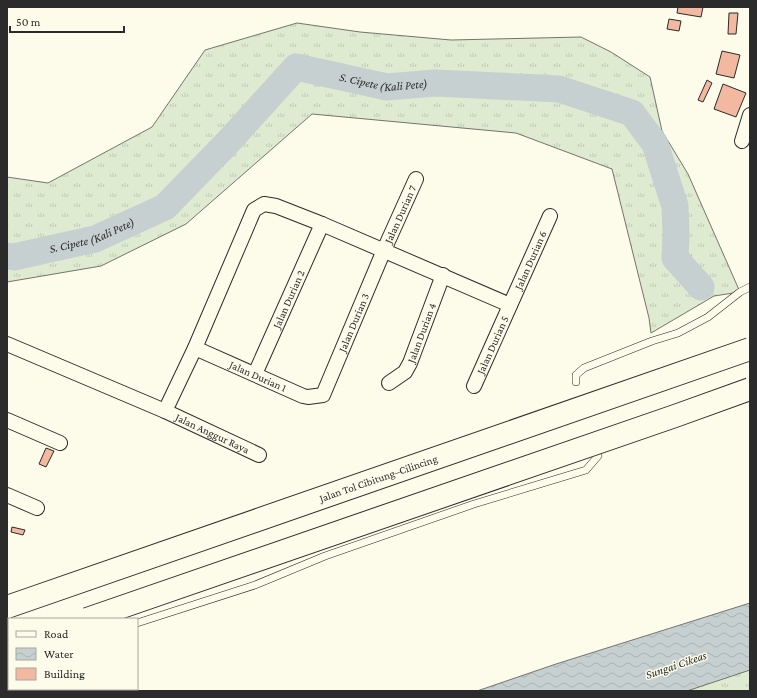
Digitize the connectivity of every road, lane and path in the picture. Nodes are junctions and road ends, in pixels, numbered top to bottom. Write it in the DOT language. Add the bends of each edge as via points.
graph roads {
  1 [pos="750,115"];
  2 [pos="742,141"];
  3 [pos="416,179"];
  4 [pos="550,216"];
  5 [pos="322,224"];
  6 [pos="384,250"];
  7 [pos="443,275"];
  8 [pos="750,287"];
  9 [pos="510,304"];
  10 [pos="7,344"];
  11 [pos="195,348"];
  12 [pos="750,349"];
  13 [pos="255,374"];
  14 [pos="576,382"];
  15 [pos="389,383"];
  16 [pos="474,386"];
  17 [pos="750,389"];
  18 [pos="323,395"];
  19 [pos="166,411"];
  20 [pos="7,420"];
  21 [pos="60,443"];
  22 [pos="259,455"];
  23 [pos="598,456"];
  24 [pos="7,495"];
  25 [pos="37,508"];
  26 [pos="7,607"];
  27 [pos="90,618"];
  28 [pos="138,623"];
  1 -- 2 [label="street"];
  3 -- 6 [label="street, Jalan Durian 7"];
  4 -- 9 [label="street, Jalan Durian 6"];
  5 -- 6 [label="street"];
  5 -- 11 [label="street" via="269,204 254,210"];
  5 -- 13 [label="street, Jalan Durian 2"];
  6 -- 7 [label="street"];
  6 -- 18 [label="street, Jalan Durian 3"];
  7 -- 9 [label="street"];
  7 -- 15 [label="street, Jalan Durian 4" via="410,363 405,372"];
  8 -- 14 [label="lane" via="708,317 678,332 584,368 576,374"];
  9 -- 16 [label="street, Jalan Durian 5"];
  10 -- 19 [label="street, Jalan Anggur Raya"];
  11 -- 13 [label="street, Jalan Durian 1"];
  11 -- 19 [label="street"];
  12 -- 26 [label="highway, Jalan Tol Cibitung–Cilincing, bridge"];
  13 -- 18 [label="street, Jalan Durian 1" via="308,397"];
  17 -- 27 [label="highway, bridge"];
  19 -- 22 [label="street, Jalan Anggur Raya"];
  20 -- 21 [label="street"];
  23 -- 28 [label="lane" via="586,470 474,504 325,556 255,585"];
  24 -- 25 [label="street"];
}
